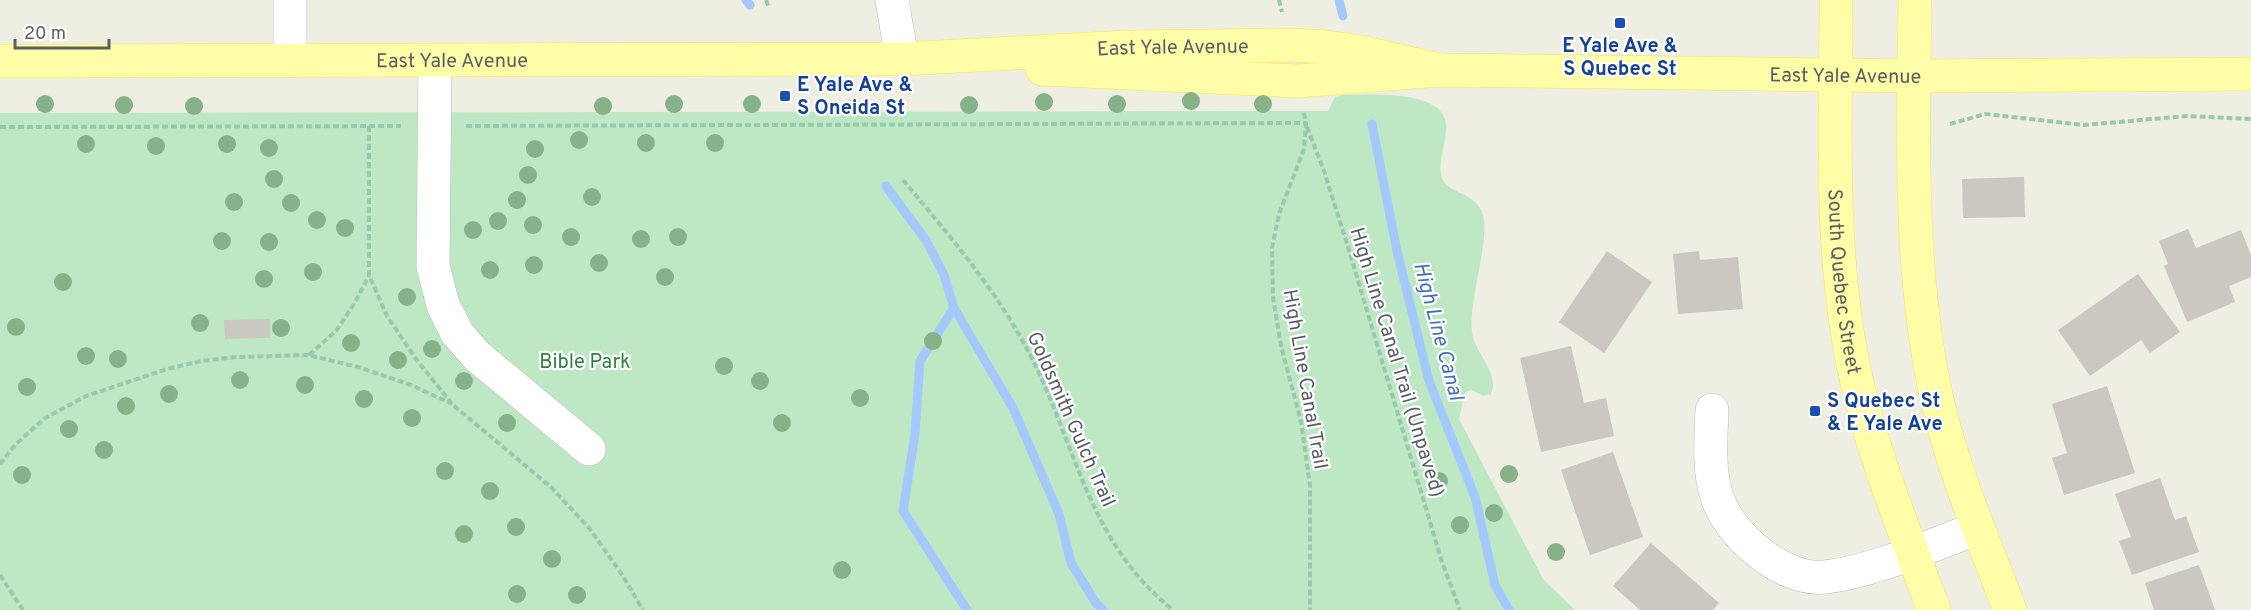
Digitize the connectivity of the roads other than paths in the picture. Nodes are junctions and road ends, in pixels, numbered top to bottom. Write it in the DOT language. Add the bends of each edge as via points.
graph roads {
  1 [pos="290,0"];
  2 [pos="892,0"];
  3 [pos="1836,0"];
  4 [pos="1915,0"];
  5 [pos="902,59"];
  6 [pos="290,60"];
  7 [pos="0,61"];
  8 [pos="435,61"];
  9 [pos="2251,74"];
  10 [pos="1836,75"];
  11 [pos="1914,76"];
  12 [pos="1712,410"];
  13 [pos="589,449"];
  14 [pos="1978,528"];
  15 [pos="1912,552"];
  16 [pos="1934,610"];
  17 [pos="2010,610"];
  1 -- 6 [label="street"];
  2 -- 5 [label="street"];
  3 -- 10 [label="main road, South Quebec Street"];
  4 -- 11 [label="main road"];
  5 -- 8 [label="main road, East Yale Avenue"];
  5 -- 10 [label="main road, East Yale Avenue" via="1127,47 1290,45 1361,52 1440,70"];
  6 -- 7 [label="main road, East Yale Avenue"];
  6 -- 8 [label="main road, East Yale Avenue"];
  8 -- 13 [label="street" via="433,266 449,319 477,356"];
  9 -- 11 [label="main road, East Yale Avenue"];
  10 -- 11 [label="main road, East Yale Avenue"];
  10 -- 15 [label="main road, South Quebec Street" via="1836,195 1844,309 1874,446"];
  11 -- 14 [label="main road" via="1917,255 1924,332 1939,408"];
  12 -- 15 [label="street" via="1717,499 1729,519 1760,553 1786,570 1823,578"];
  14 -- 15 [label="street"];
  14 -- 17 [label="main road"];
  15 -- 16 [label="main road, South Quebec Street"];
}
